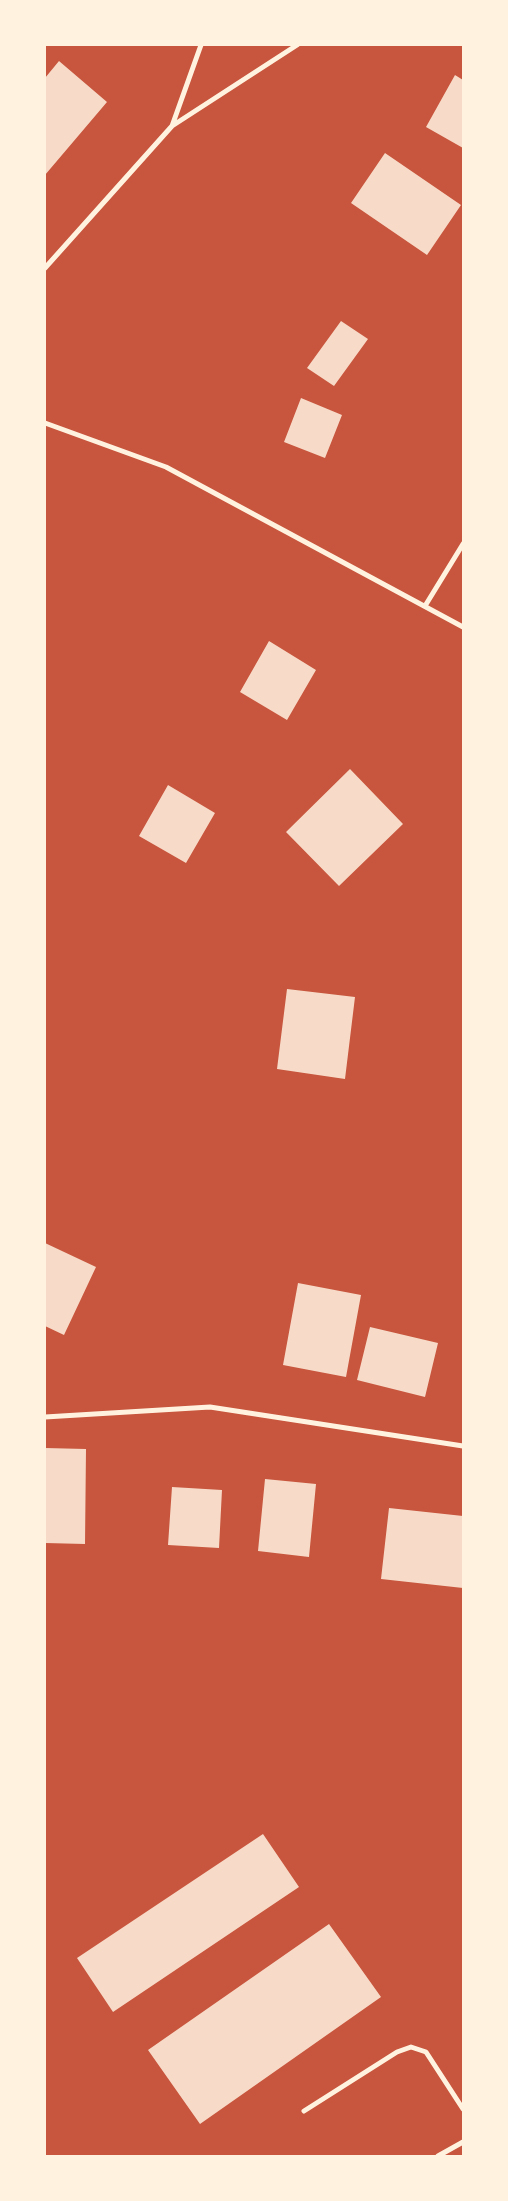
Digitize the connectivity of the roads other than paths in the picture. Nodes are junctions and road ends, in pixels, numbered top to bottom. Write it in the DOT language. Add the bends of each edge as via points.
graph roads {
  1 [pos="201,45"];
  2 [pos="297,45"];
  3 [pos="172,126"];
  4 [pos="45,268"];
  5 [pos="45,423"];
  6 [pos="463,544"];
  7 [pos="424,606"];
  8 [pos="463,628"];
  9 [pos="45,1417"];
  10 [pos="463,1446"];
  11 [pos="463,2108"];
  12 [pos="304,2112"];
  13 [pos="463,2142"];
  14 [pos="438,2156"];
  1 -- 3 [label="street"];
  2 -- 3 [label="street"];
  3 -- 4 [label="street"];
  5 -- 7 [label="street" via="166,467"];
  6 -- 7 [label="street"];
  7 -- 8 [label="street"];
  9 -- 10 [label="street" via="210,1407"];
  11 -- 12 [label="street" via="426,2052 411,2047 397,2052"];
  13 -- 14 [label="street"];
}
